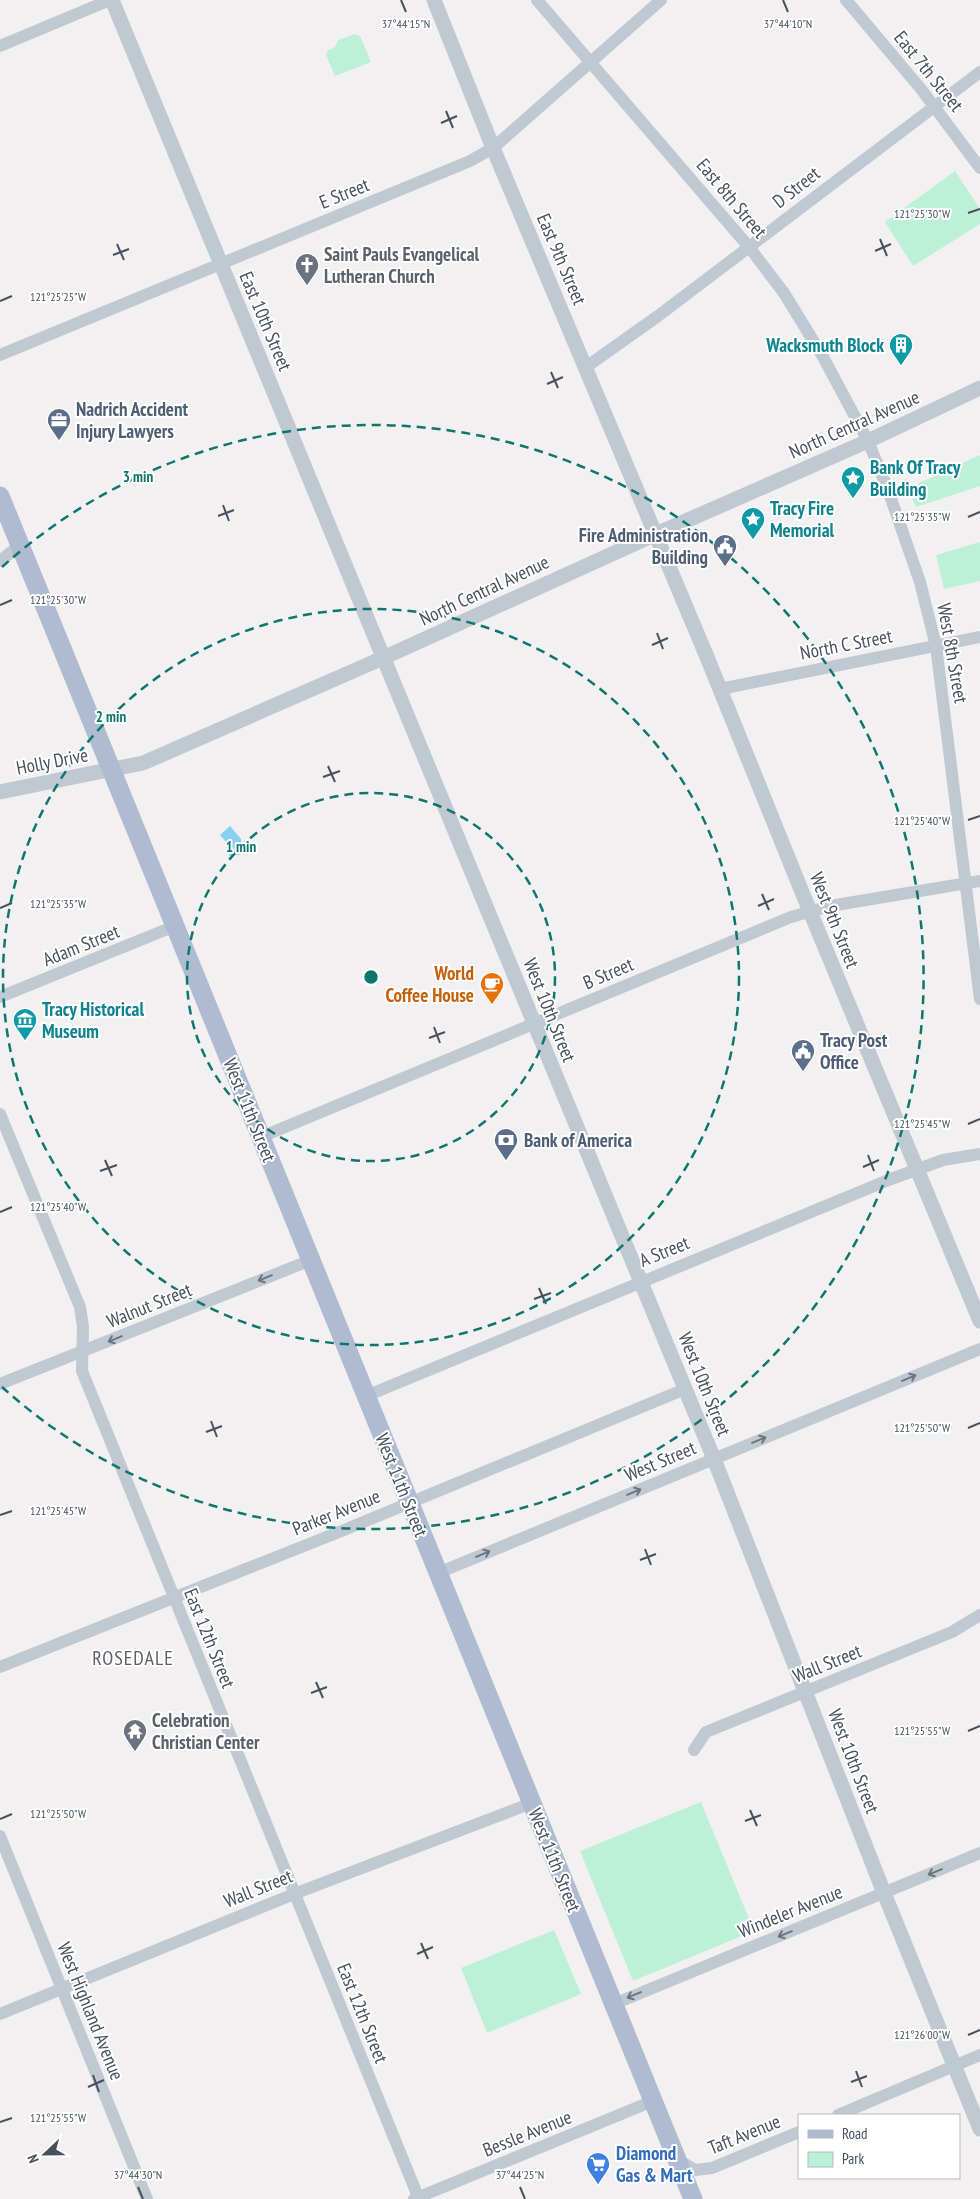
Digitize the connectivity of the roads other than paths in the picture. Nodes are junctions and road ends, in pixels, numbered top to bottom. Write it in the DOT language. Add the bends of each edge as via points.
graph roads {
  1 [pos="111,0"];
  2 [pos="434,0"];
  3 [pos="537,0"];
  4 [pos="661,0"];
  5 [pos="846,0"];
  6 [pos="0,46"];
  7 [pos="591,63"];
  8 [pos="980,72"];
  9 [pos="933,107"];
  10 [pos="493,148"];
  11 [pos="980,168"];
  12 [pos="749,247"];
  13 [pos="221,264"];
  14 [pos="0,355"];
  15 [pos="586,367"];
  16 [pos="980,388"];
  17 [pos="868,441"];
  18 [pos="0,496"];
  19 [pos="656,534"];
  20 [pos="20,545"];
  21 [pos="0,561"];
  22 [pos="980,638"];
  23 [pos="936,646"];
  24 [pos="383,658"];
  25 [pos="720,689"];
  26 [pos="112,770"];
  27 [pos="0,792"];
  28 [pos="980,881"];
  29 [pos="965,882"];
  30 [pos="810,911"];
  31 [pos="175,926"];
  32 [pos="0,997"];
  33 [pos="980,999"];
  34 [pos="535,1024"];
  35 [pos="0,1114"];
  36 [pos="261,1137"];
  37 [pos="980,1154"];
  38 [pos="917,1169"];
  39 [pos="311,1260"];
  40 [pos="640,1281"];
  41 [pos="980,1321"];
  42 [pos="980,1348"];
  43 [pos="82,1352"];
  44 [pos="0,1384"];
  45 [pos="685,1389"];
  46 [pos="366,1396"];
  47 [pos="714,1459"];
  48 [pos="409,1503"];
  49 [pos="438,1573"];
  50 [pos="174,1597"];
  51 [pos="980,1615"];
  52 [pos="0,1667"];
  53 [pos="805,1692"];
  54 [pos="694,1750"];
  55 [pos="532,1803"];
  56 [pos="0,1836"];
  57 [pos="980,1853"];
  58 [pos="884,1893"];
  59 [pos="294,1894"];
  60 [pos="61,1989"];
  61 [pos="614,2004"];
  62 [pos="0,2014"];
  63 [pos="980,2055"];
  64 [pos="954,2066"];
  65 [pos="653,2101"];
  66 [pos="840,2114"];
  67 [pos="980,2129"];
  68 [pos="798,2132"];
  69 [pos="677,2159"];
  70 [pos="417,2198"];
  71 [pos="147,2199"];
  72 [pos="693,2199"];
  1 -- 6 [label="street"];
  1 -- 13 [label="street, East 10th Street"];
  2 -- 10 [label="street, East 9th Street"];
  3 -- 7 [label="street, East 8th Street"];
  4 -- 7 [label="street, E Street"];
  5 -- 9 [label="street, East 7th Street"];
  7 -- 10 [label="street, E Street"];
  7 -- 12 [label="street, East 8th Street"];
  8 -- 9 [label="street, D Street"];
  9 -- 11 [label="street, East 7th Street"];
  9 -- 12 [label="street, D Street"];
  10 -- 13 [label="street, E Street" via="470,161"];
  10 -- 15 [label="street, East 9th Street"];
  12 -- 15 [label="street, D Street"];
  12 -- 17 [label="street, East 8th Street" via="802,321"];
  13 -- 14 [label="street, E Street"];
  13 -- 24 [label="street, East 10th Street"];
  15 -- 19 [label="street, East 9th Street"];
  16 -- 17 [label="street, North Central Avenue"];
  17 -- 19 [label="street, North Central Avenue"];
  17 -- 23 [label="street, West 8th Street" via="920,582"];
  18 -- 20 [label="main road, West 11th Street"];
  19 -- 24 [label="street, North Central Avenue"];
  19 -- 25 [label="street, West 9th Street"];
  20 -- 21 [label="street"];
  20 -- 26 [label="main road, West 11th Street"];
  22 -- 23 [label="street, North C Street"];
  23 -- 25 [label="street, North C Street"];
  23 -- 29 [label="street, West 8th Street"];
  24 -- 26 [label="street, North Central Avenue" via="143,763"];
  24 -- 34 [label="street, West 10th Street"];
  25 -- 30 [label="street, West 9th Street"];
  26 -- 27 [label="street, Holly Drive"];
  26 -- 31 [label="main road, West 11th Street"];
  28 -- 29 [label="street, B Street"];
  29 -- 30 [label="street, B Street"];
  29 -- 33 [label="street, West 8th Street"];
  30 -- 34 [label="street, B Street"];
  30 -- 38 [label="street, West 9th Street"];
  31 -- 32 [label="street, Adam Street"];
  31 -- 36 [label="main road, West 11th Street"];
  34 -- 36 [label="street, B Street"];
  34 -- 40 [label="street, West 10th Street"];
  35 -- 43 [label="street, East 12th Street" via="80,1307"];
  36 -- 39 [label="main road, West 11th Street"];
  37 -- 38 [label="street, A Street" via="943,1160"];
  38 -- 40 [label="street, A Street"];
  38 -- 41 [label="street, West 9th Street"];
  39 -- 43 [label="street, Walnut Street, one-way"];
  39 -- 46 [label="main road, West 11th Street"];
  40 -- 45 [label="street, West 10th Street"];
  40 -- 46 [label="street, A Street"];
  47 -- 42 [label="street, West Street, one-way"];
  43 -- 44 [label="street, Walnut Street"];
  43 -- 50 [label="street, East 12th Street" via="82,1371"];
  45 -- 47 [label="street, West 10th Street"];
  45 -- 48 [label="street, Parker Avenue"];
  46 -- 48 [label="main road, West 11th Street"];
  49 -- 47 [label="street, West Street, one-way"];
  47 -- 53 [label="street, West 10th Street"];
  48 -- 49 [label="main road, West 11th Street"];
  48 -- 50 [label="street, Parker Avenue"];
  49 -- 55 [label="main road, West 11th Street"];
  50 -- 52 [label="street, Parker Avenue"];
  50 -- 59 [label="street, East 12th Street"];
  51 -- 53 [label="street, Wall Street" via="959,1629"];
  53 -- 54 [label="street, Wall Street" via="706,1732"];
  53 -- 58 [label="street, West 10th Street"];
  55 -- 59 [label="street, Wall Street"];
  55 -- 61 [label="main road, West 11th Street"];
  56 -- 60 [label="street, West Highland Avenue"];
  57 -- 58 [label="street, Windeler Avenue, one-way"];
  58 -- 61 [label="street, Windeler Avenue, one-way"];
  58 -- 64 [label="street, West 10th Street"];
  59 -- 60 [label="street, Wall Street"];
  59 -- 70 [label="street, East 12th Street"];
  60 -- 62 [label="street, Wall Street"];
  60 -- 71 [label="street, West Highland Avenue"];
  61 -- 65 [label="main road, West 11th Street"];
  63 -- 64 [label="street"];
  64 -- 66 [label="street"];
  64 -- 67 [label="street, West 10th Street"];
  65 -- 69 [label="main road, West 11th Street"];
  65 -- 70 [label="street, Bessle Avenue"];
  68 -- 69 [label="street, Taft Avenue" via="712,2168 694,2170"];
  69 -- 72 [label="main road, West 11th Street"];
}
